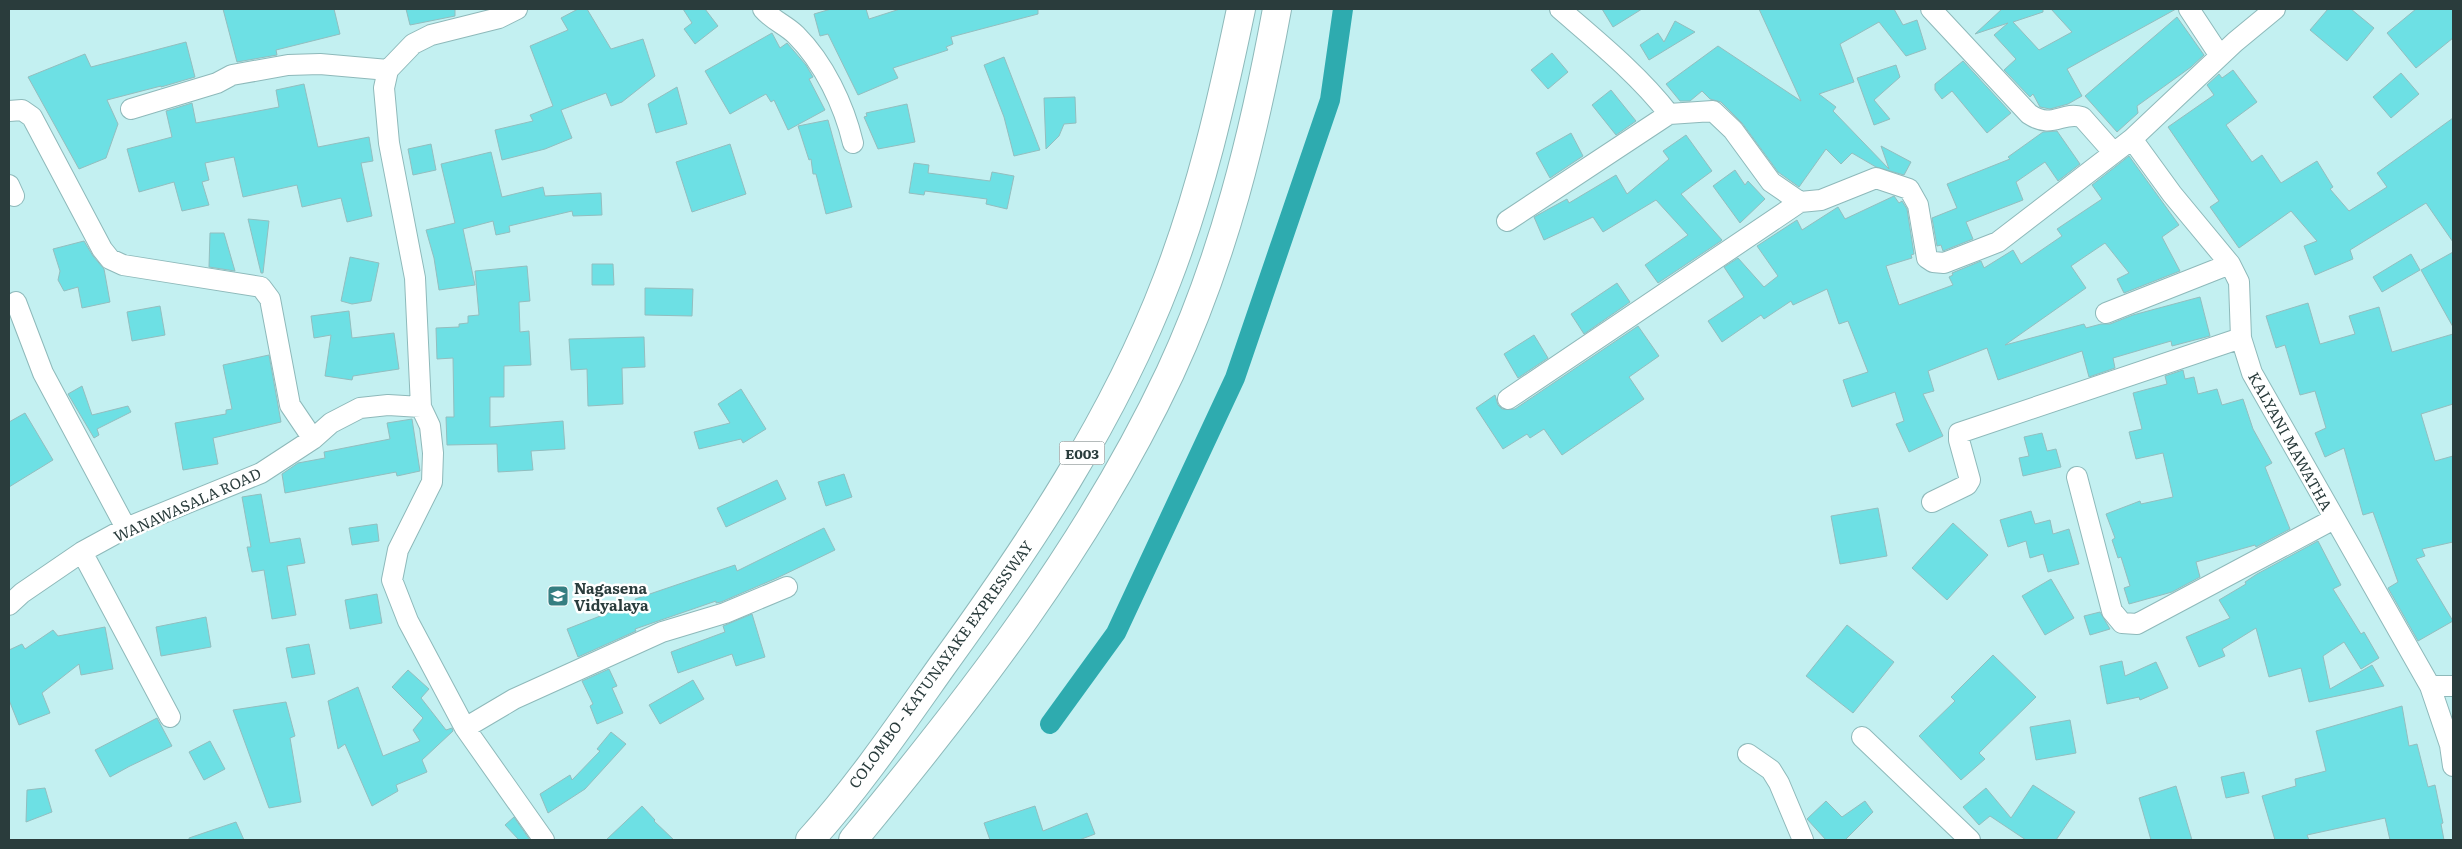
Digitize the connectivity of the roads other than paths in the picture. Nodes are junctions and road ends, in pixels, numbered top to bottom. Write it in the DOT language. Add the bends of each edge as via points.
graph roads {
  1 [pos="517,9"];
  2 [pos="763,9"];
  3 [pos="1241,9"];
  4 [pos="1277,9"];
  5 [pos="1560,9"];
  6 [pos="1931,9"];
  7 [pos="2189,9"];
  8 [pos="2275,9"];
  9 [pos="2220,56"];
  10 [pos="388,70"];
  11 [pos="131,109"];
  12 [pos="9,111"];
  13 [pos="1669,114"];
  14 [pos="2132,139"];
  15 [pos="853,143"];
  16 [pos="2113,152"];
  17 [pos="1800,202"];
  18 [pos="1506,221"];
  19 [pos="2230,264"];
  20 [pos="16,302"];
  21 [pos="2106,313"];
  22 [pos="2242,338"];
  23 [pos="1508,399"];
  24 [pos="421,407"];
  25 [pos="313,439"];
  26 [pos="2077,477"];
  27 [pos="1932,502"];
  28 [pos="2334,519"];
  29 [pos="126,528"];
  30 [pos="82,552"];
  31 [pos="787,587"];
  32 [pos="9,605"];
  33 [pos="2430,686"];
  34 [pos="2453,686"];
  35 [pos="170,717"];
  36 [pos="465,728"];
  37 [pos="1862,737"];
  38 [pos="1748,754"];
  39 [pos="2453,766"];
  40 [pos="544,840"];
  41 [pos="810,840"];
  42 [pos="853,840"];
  43 [pos="1803,840"];
  44 [pos="1970,840"];
  1 -- 10 [label="street" via="499,18 431,35 413,44"];
  2 -- 15 [label="street" via="796,36 824,73 846,114"];
  3 -- 41 [label="highway, COLOMBO - KATUNAYAKE EXPRESSWAY / E003" via="1213,132 1188,221 1150,321 1104,415 1016,562 906,717"];
  4 -- 42 [label="highway, E003" via="1245,162 1216,256 1166,381 1120,470 1049,585 936,740"];
  5 -- 13 [label="street" via="1660,101"];
  6 -- 16 [label="street" via="2029,114 2045,122 2077,115 2082,117"];
  7 -- 9 [label="street"];
  8 -- 9 [label="street"];
  9 -- 14 [label="street"];
  10 -- 11 [label="street" via="320,64 288,65 232,75 217,83"];
  10 -- 24 [label="street" via="384,88 389,144 415,278"];
  12 -- 25 [label="street" via="22,110 32,117 102,250 110,259 123,265 260,287 270,299 290,405"];
  13 -- 17 [label="street" via="1713,111 1733,130 1771,182"];
  13 -- 18 [label="street"];
  14 -- 16 [label="street"];
  14 -- 19 [label="street, KALYANI MAWATHA"];
  16 -- 17 [label="street" via="1998,242 1944,263 1927,258 1918,205 1909,189 1876,178 1820,200"];
  17 -- 23 [label="street"];
  19 -- 21 [label="street"];
  19 -- 22 [label="street, KALYANI MAWATHA" via="2239,282"];
  20 -- 29 [label="street" via="43,373"];
  22 -- 27 [label="street" via="1959,433 1970,480 1967,485"];
  22 -- 28 [label="street, KALYANI MAWATHA" via="2252,373"];
  24 -- 25 [label="street, WANAWASALA ROAD" via="388,405 360,408 331,423"];
  24 -- 36 [label="street" via="430,426 432,482 398,550 392,580 408,621"];
  25 -- 29 [label="street, WANAWASALA ROAD" via="261,473"];
  26 -- 28 [label="street" via="2112,612 2122,623 2137,624"];
  28 -- 33 [label="street, KALYANI MAWATHA"];
  29 -- 30 [label="street, WANAWASALA ROAD"];
  30 -- 32 [label="street, WANAWASALA ROAD"];
  30 -- 35 [label="street"];
  31 -- 36 [label="street" via="725,613 662,632 523,695"];
  33 -- 34 [label="street"];
  33 -- 39 [label="street, KALYANI MAWATHA" via="2450,745"];
  36 -- 40 [label="street"];
  37 -- 44 [label="street"];
  38 -- 43 [label="street" via="1771,770 1779,782"];
}
